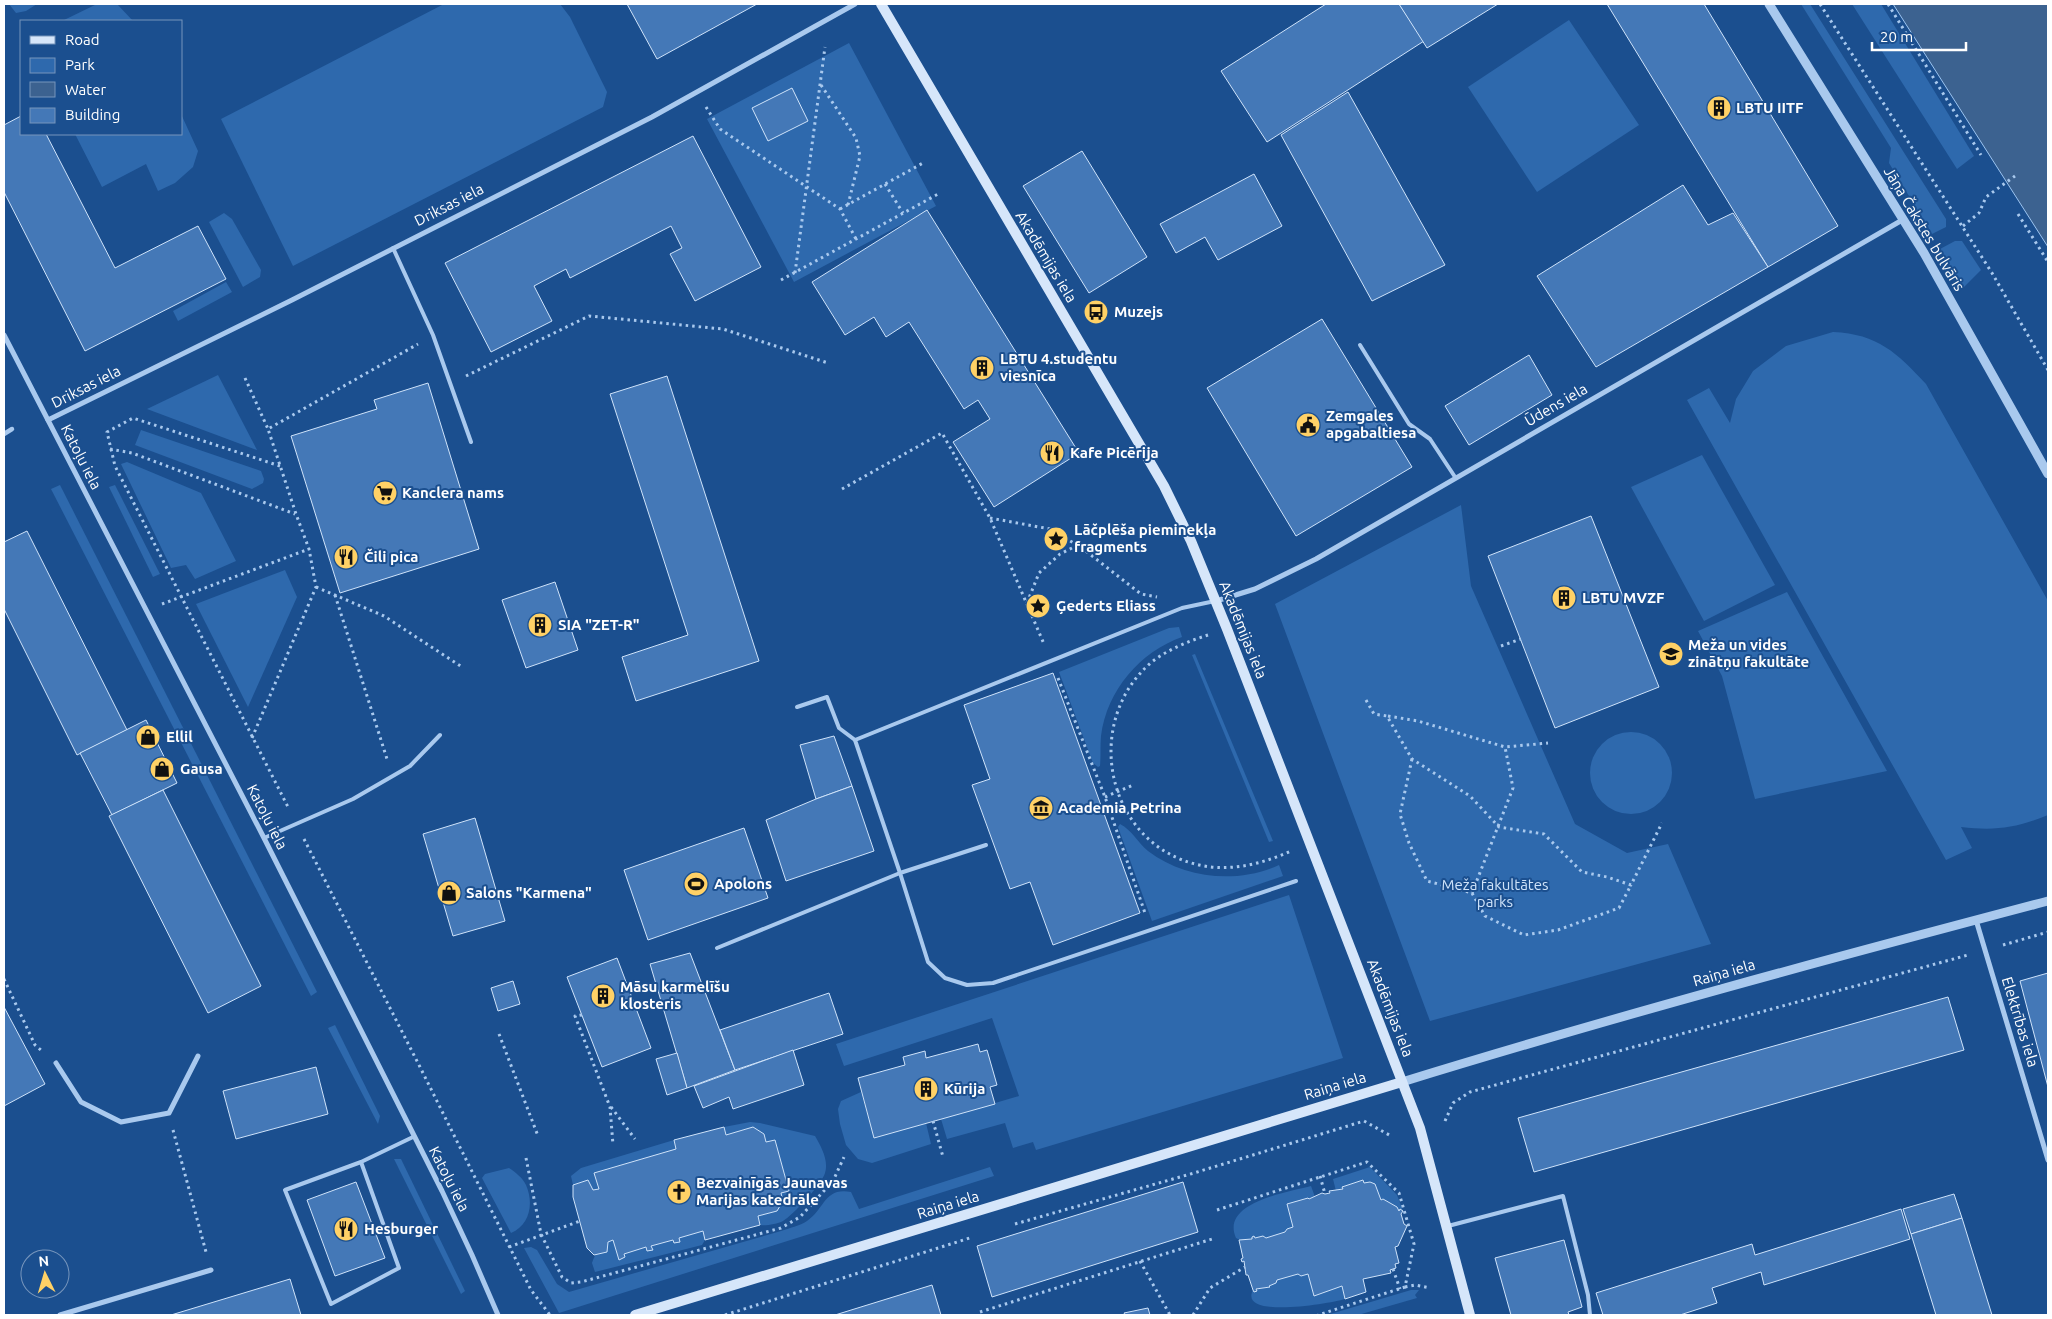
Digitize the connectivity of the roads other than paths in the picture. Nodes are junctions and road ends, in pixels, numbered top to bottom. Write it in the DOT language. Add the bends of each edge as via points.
graph roads {
  1 [pos="856,4"];
  2 [pos="881,4"];
  3 [pos="1769,4"];
  4 [pos="1904,219"];
  5 [pos="393,248"];
  6 [pos="4,335"];
  7 [pos="1360,346"];
  8 [pos="48,420"];
  9 [pos="12,429"];
  10 [pos="4,434"];
  11 [pos="471,442"];
  12 [pos="2048,474"];
  13 [pos="1455,477"];
  14 [pos="1216,601"];
  15 [pos="797,707"];
  16 [pos="440,735"];
  17 [pos="855,740"];
  18 [pos="264,838"];
  19 [pos="986,845"];
  20 [pos="900,872"];
  21 [pos="1296,881"];
  22 [pos="2048,901"];
  23 [pos="1976,920"];
  24 [pos="717,948"];
  25 [pos="198,1056"];
  26 [pos="56,1063"];
  27 [pos="1402,1082"];
  28 [pos="413,1137"];
  29 [pos="2046,1146"];
  30 [pos="2048,1160"];
  31 [pos="361,1162"];
  32 [pos="1446,1226"];
  33 [pos="211,1270"];
  34 [pos="60,1315"];
  35 [pos="498,1315"];
  36 [pos="635,1315"];
  37 [pos="1470,1315"];
  38 [pos="1590,1315"];
  1 -- 5 [label="street, Driksas iela" via="652,117"];
  2 -- 14 [label="main road, Akadēmijas iela" via="1164,486"];
  3 -- 4 [label="street, Jāņa Čakstes bulvāris"];
  4 -- 12 [label="street, Jāņa Čakstes bulvāris"];
  4 -- 13 [label="street, Ūdens iela"];
  5 -- 8 [label="street, Driksas iela"];
  5 -- 11 [label="lane" via="433,335"];
  6 -- 8 [label="street, Katoļu iela"];
  7 -- 13 [label="lane" via="1410,424 1430,439"];
  8 -- 18 [label="street, Katoļu iela"];
  9 -- 10 [label="street"];
  13 -- 14 [label="street, Ūdens iela" via="1316,559 1255,589"];
  14 -- 17 [label="lane" via="1182,608"];
  14 -- 27 [label="main road, Akadēmijas iela"];
  15 -- 17 [label="lane" via="827,697 839,728"];
  16 -- 18 [label="lane" via="410,766 353,799"];
  17 -- 20 [label="lane"];
  18 -- 28 [label="street, Katoļu iela"];
  19 -- 20 [label="lane"];
  20 -- 21 [label="lane" via="928,962 945,978 967,985 993,983"];
  20 -- 24 [label="lane"];
  22 -- 23 [label="street, Raiņa iela"];
  23 -- 27 [label="street, Raiņa iela" via="1484,1056"];
  23 -- 29 [label="street, Elektrības iela"];
  25 -- 26 [label="street" via="169,1113 121,1122 81,1102"];
  27 -- 32 [label="main road, Akadēmijas iela" via="1420,1128"];
  27 -- 36 [label="main road, Raiņa iela"];
  28 -- 31 [label="lane"];
  28 -- 35 [label="street, Katoļu iela" via="472,1254"];
  29 -- 30 [label="street, Elektrības iela"];
  31 -- 31 [label="lane" via="398,1268 331,1304 284,1190"];
  32 -- 37 [label="main road, Akadēmijas iela"];
  32 -- 38 [label="lane" via="1563,1196"];
  33 -- 34 [label="street"];
}
